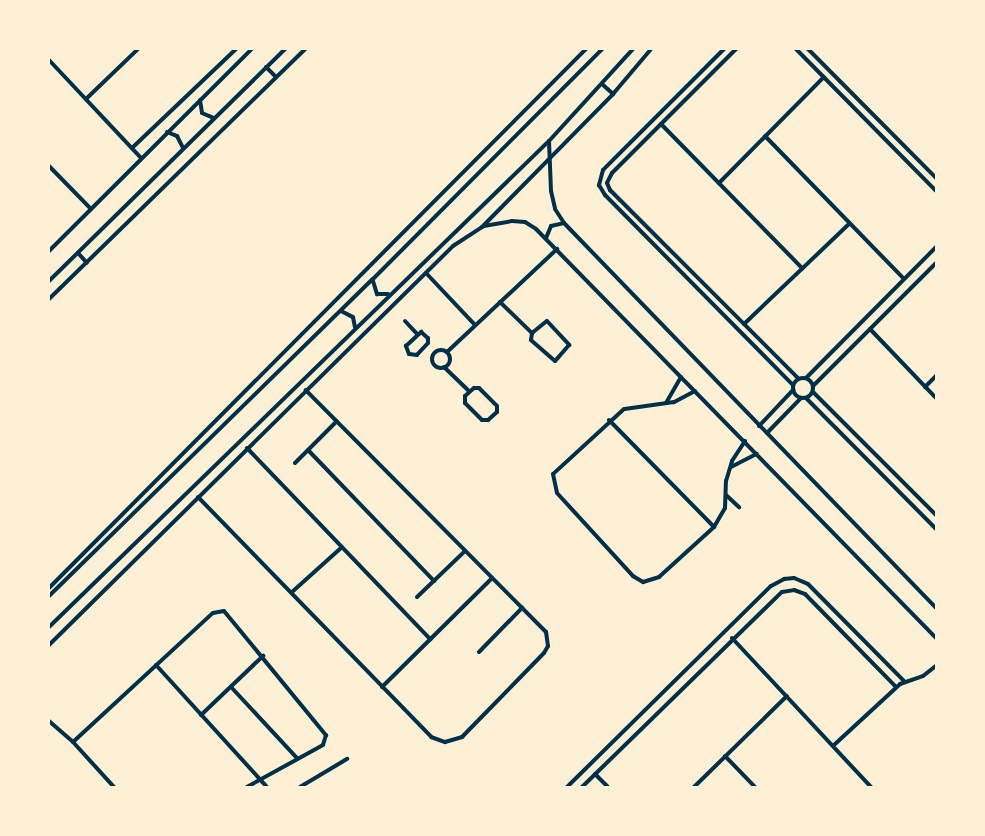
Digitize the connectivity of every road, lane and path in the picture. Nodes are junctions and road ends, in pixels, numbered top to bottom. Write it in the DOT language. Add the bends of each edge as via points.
graph roads {
  1 [pos="138,49"];
  2 [pos="236,49"];
  3 [pos="252,49"];
  4 [pos="286,49"];
  5 [pos="305,49"];
  6 [pos="586,49"];
  7 [pos="602,49"];
  8 [pos="633,49"];
  9 [pos="652,49"];
  10 [pos="724,49"];
  11 [pos="736,49"];
  12 [pos="796,49"];
  13 [pos="808,49"];
  14 [pos="49,60"];
  15 [pos="266,68"];
  16 [pos="276,77"];
  17 [pos="824,77"];
  18 [pos="602,84"];
  19 [pos="613,94"];
  20 [pos="86,99"];
  21 [pos="200,100"];
  22 [pos="519,116"];
  23 [pos="214,118"];
  24 [pos="661,124"];
  25 [pos="527,125"];
  26 [pos="167,132"];
  27 [pos="765,136"];
  28 [pos="549,141"];
  29 [pos="132,148"];
  30 [pos="183,148"];
  31 [pos="141,158"];
  32 [pos="550,158"];
  33 [pos="49,166"];
  34 [pos="936,178"];
  35 [pos="719,183"];
  36 [pos="936,191"];
  37 [pos="92,208"];
  38 [pos="564,223"];
  39 [pos="850,223"];
  40 [pos="482,227"];
  41 [pos="546,238"];
  42 [pos="446,239"];
  43 [pos="454,246"];
  44 [pos="936,247"];
  45 [pos="557,250"];
  46 [pos="49,251"];
  47 [pos="78,253"];
  48 [pos="87,262"];
  49 [pos="936,263"];
  50 [pos="802,268"];
  51 [pos="426,273"];
  52 [pos="373,279"];
  53 [pos="904,279"];
  54 [pos="49,281"];
  55 [pos="388,294"];
  56 [pos="49,300"];
  57 [pos="500,302"];
  58 [pos="340,311"];
  59 [pos="405,321"];
  60 [pos="744,324"];
  61 [pos="476,325"];
  62 [pos="354,327"];
  63 [pos="870,329"];
  64 [pos="532,333"];
  65 [pos="417,334"];
  66 [pos="424,349"];
  67 [pos="447,352"];
  68 [pos="432,357"];
  69 [pos="444,367"];
  70 [pos="936,376"];
  71 [pos="681,377"];
  72 [pos="806,378"];
  73 [pos="799,379"];
  74 [pos="793,385"];
  75 [pos="813,386"];
  76 [pos="925,386"];
  77 [pos="306,390"];
  78 [pos="793,390"];
  79 [pos="469,391"];
  80 [pos="696,391"];
  81 [pos="812,392"];
  82 [pos="801,398"];
  83 [pos="806,398"];
  84 [pos="936,398"];
  85 [pos="666,402"];
  86 [pos="337,420"];
  87 [pos="609,420"];
  88 [pos="759,426"];
  89 [pos="767,433"];
  90 [pos="744,441"];
  91 [pos="247,448"];
  92 [pos="308,450"];
  93 [pos="758,454"];
  94 [pos="295,463"];
  95 [pos="731,467"];
  96 [pos="726,494"];
  97 [pos="198,497"];
  98 [pos="739,507"];
  99 [pos="936,515"];
  100 [pos="714,527"];
  101 [pos="936,530"];
  102 [pos="342,548"];
  103 [pos="465,551"];
  104 [pos="492,578"];
  105 [pos="434,581"];
  106 [pos="49,588"];
  107 [pos="292,592"];
  108 [pos="49,596"];
  109 [pos="417,597"];
  110 [pos="522,608"];
  111 [pos="936,608"];
  112 [pos="49,627"];
  113 [pos="430,638"];
  114 [pos="732,638"];
  115 [pos="936,638"];
  116 [pos="49,645"];
  117 [pos="479,652"];
  118 [pos="263,656"];
  119 [pos="156,665"];
  120 [pos="936,666"];
  121 [pos="904,681"];
  122 [pos="231,687"];
  123 [pos="382,687"];
  124 [pos="896,687"];
  125 [pos="787,696"];
  126 [pos="201,714"];
  127 [pos="49,721"];
  128 [pos="73,742"];
  129 [pos="834,745"];
  130 [pos="725,756"];
  131 [pos="298,759"];
  132 [pos="347,760"];
  133 [pos="595,774"];
  134 [pos="260,780"];
  135 [pos="114,787"];
  136 [pos="247,787"];
  137 [pos="267,787"];
  138 [pos="300,787"];
  139 [pos="566,787"];
  140 [pos="582,787"];
  141 [pos="608,787"];
  142 [pos="694,787"];
  143 [pos="755,787"];
  144 [pos="871,787"];
  1 -- 20 [label="street"];
  2 -- 29 [label="street"];
  3 -- 21 [label="street"];
  4 -- 15 [label="street"];
  5 -- 16 [label="street"];
  6 -- 22 [label="street"];
  7 -- 25 [label="street"];
  8 -- 18 [label="street"];
  9 -- 19 [label="street"];
  10 -- 74 [label="street" via="603,170 599,185 605,195"];
  11 -- 24 [label="street"];
  12 -- 17 [label="street"];
  13 -- 34 [label="street"];
  14 -- 20 [label="street"];
  15 -- 16 [label="street"];
  15 -- 23 [label="street"];
  16 -- 48 [label="street"];
  17 -- 27 [label="street"];
  17 -- 36 [label="street"];
  18 -- 19 [label="street"];
  18 -- 28 [label="street"];
  19 -- 32 [label="street"];
  20 -- 29 [label="street"];
  21 -- 23 [label="street" via="202,113"];
  21 -- 26 [label="street"];
  22 -- 25 [label="street"];
  22 -- 106 [label="street"];
  23 -- 30 [label="street"];
  24 -- 35 [label="street"];
  24 -- 60 [label="street" via="612,173 608,187"];
  25 -- 52 [label="street"];
  26 -- 30 [label="street" via="180,138"];
  26 -- 31 [label="street"];
  27 -- 35 [label="street"];
  27 -- 39 [label="street"];
  28 -- 32 [label="street"];
  28 -- 42 [label="street"];
  29 -- 31 [label="street"];
  30 -- 47 [label="street"];
  31 -- 37 [label="street"];
  32 -- 38 [label="street" via="551,191 555,209"];
  32 -- 40 [label="street"];
  33 -- 37 [label="street"];
  35 -- 50 [label="street"];
  37 -- 46 [label="street"];
  38 -- 41 [label="street" via="551,226"];
  38 -- 88 [label="street"];
  39 -- 50 [label="street"];
  39 -- 53 [label="street"];
  40 -- 41 [label="street" via="506,221 524,222"];
  40 -- 43 [label="street"];
  41 -- 45 [label="street"];
  42 -- 43 [label="street"];
  42 -- 55 [label="street"];
  43 -- 51 [label="street"];
  44 -- 53 [label="street"];
  45 -- 57 [label="street"];
  45 -- 71 [label="street"];
  47 -- 48 [label="street"];
  47 -- 54 [label="street"];
  48 -- 56 [label="street"];
  49 -- 63 [label="street"];
  50 -- 60 [label="street"];
  51 -- 61 [label="street"];
  51 -- 77 [label="street"];
  52 -- 55 [label="street" via="373,290 383,296"];
  52 -- 58 [label="street"];
  53 -- 72 [label="street"];
  55 -- 62 [label="street"];
  57 -- 61 [label="street"];
  57 -- 64 [label="street"];
  58 -- 62 [label="street" via="350,313"];
  58 -- 108 [label="street"];
  59 -- 65 [label="street"];
  60 -- 73 [label="street"];
  61 -- 67 [label="street"];
  62 -- 112 [label="street"];
  63 -- 75 [label="street"];
  63 -- 76 [label="street"];
  64 -- 64 [label="street" via="533,343 551,360 558,360 569,348 567,340 547,322"];
  65 -- 66 [label="street" via="421,332 428,338"];
  65 -- 66 [label="street" via="406,351 413,356"];
  66 -- 68 [label="street"];
  67 -- 68 [label="street" via="436,351"];
  67 -- 69 [label="street" via="449,360"];
  68 -- 69 [label="street" via="437,367"];
  69 -- 79 [label="street"];
  70 -- 76 [label="street"];
  71 -- 80 [label="street"];
  71 -- 85 [label="street"];
  72 -- 73 [label="street"];
  72 -- 75 [label="street"];
  73 -- 74 [label="street"];
  74 -- 78 [label="street"];
  75 -- 81 [label="street"];
  76 -- 84 [label="street"];
  77 -- 86 [label="street"];
  77 -- 91 [label="street"];
  78 -- 82 [label="street"];
  78 -- 88 [label="street"];
  79 -- 79 [label="street" via="465,403 482,420 494,417 497,406 479,388"];
  80 -- 85 [label="street" via="674,402"];
  80 -- 90 [label="street"];
  81 -- 83 [label="street"];
  81 -- 99 [label="street"];
  82 -- 83 [label="street"];
  82 -- 89 [label="street"];
  83 -- 101 [label="street"];
  85 -- 87 [label="street" via="650,407 629,407"];
  86 -- 92 [label="street"];
  86 -- 103 [label="street"];
  87 -- 100 [label="street"];
  87 -- 100 [label="street" via="556,469 552,481 557,493 633,576 643,582 659,577"];
  88 -- 89 [label="street"];
  89 -- 111 [label="street"];
  90 -- 93 [label="street"];
  90 -- 95 [label="street"];
  91 -- 97 [label="street"];
  91 -- 102 [label="street"];
  92 -- 94 [label="street"];
  92 -- 105 [label="street"];
  93 -- 95 [label="street"];
  93 -- 115 [label="street"];
  95 -- 96 [label="street"];
  96 -- 98 [label="street"];
  96 -- 100 [label="street" via="724,508"];
  97 -- 107 [label="street"];
  97 -- 116 [label="street"];
  102 -- 107 [label="street"];
  102 -- 113 [label="street"];
  103 -- 104 [label="street"];
  103 -- 105 [label="street"];
  104 -- 110 [label="street"];
  104 -- 113 [label="street"];
  105 -- 109 [label="street"];
  107 -- 123 [label="street"];
  110 -- 117 [label="street"];
  110 -- 123 [label="street" via="546,632 548,646 459,739 445,742 431,737"];
  113 -- 123 [label="street"];
  114 -- 124 [label="street" via="777,595 788,590 800,591"];
  114 -- 125 [label="street"];
  114 -- 133 [label="street"];
  118 -- 119 [label="street" via="229,615 221,611 213,614"];
  118 -- 122 [label="street"];
  118 -- 131 [label="street" via="326,732 323,745"];
  119 -- 126 [label="street"];
  119 -- 128 [label="street"];
  120 -- 121 [label="street" via="923,676"];
  121 -- 124 [label="street"];
  121 -- 139 [label="street" via="808,584 794,578 779,580"];
  122 -- 126 [label="street"];
  122 -- 131 [label="street"];
  124 -- 129 [label="street"];
  125 -- 129 [label="street"];
  125 -- 130 [label="street"];
  126 -- 134 [label="street"];
  127 -- 128 [label="street"];
  128 -- 135 [label="street"];
  129 -- 144 [label="street"];
  130 -- 142 [label="street"];
  130 -- 143 [label="street"];
  131 -- 134 [label="street"];
  132 -- 138 [label="street"];
  133 -- 140 [label="street"];
  133 -- 141 [label="street"];
  134 -- 136 [label="street"];
  134 -- 137 [label="street"];
}
